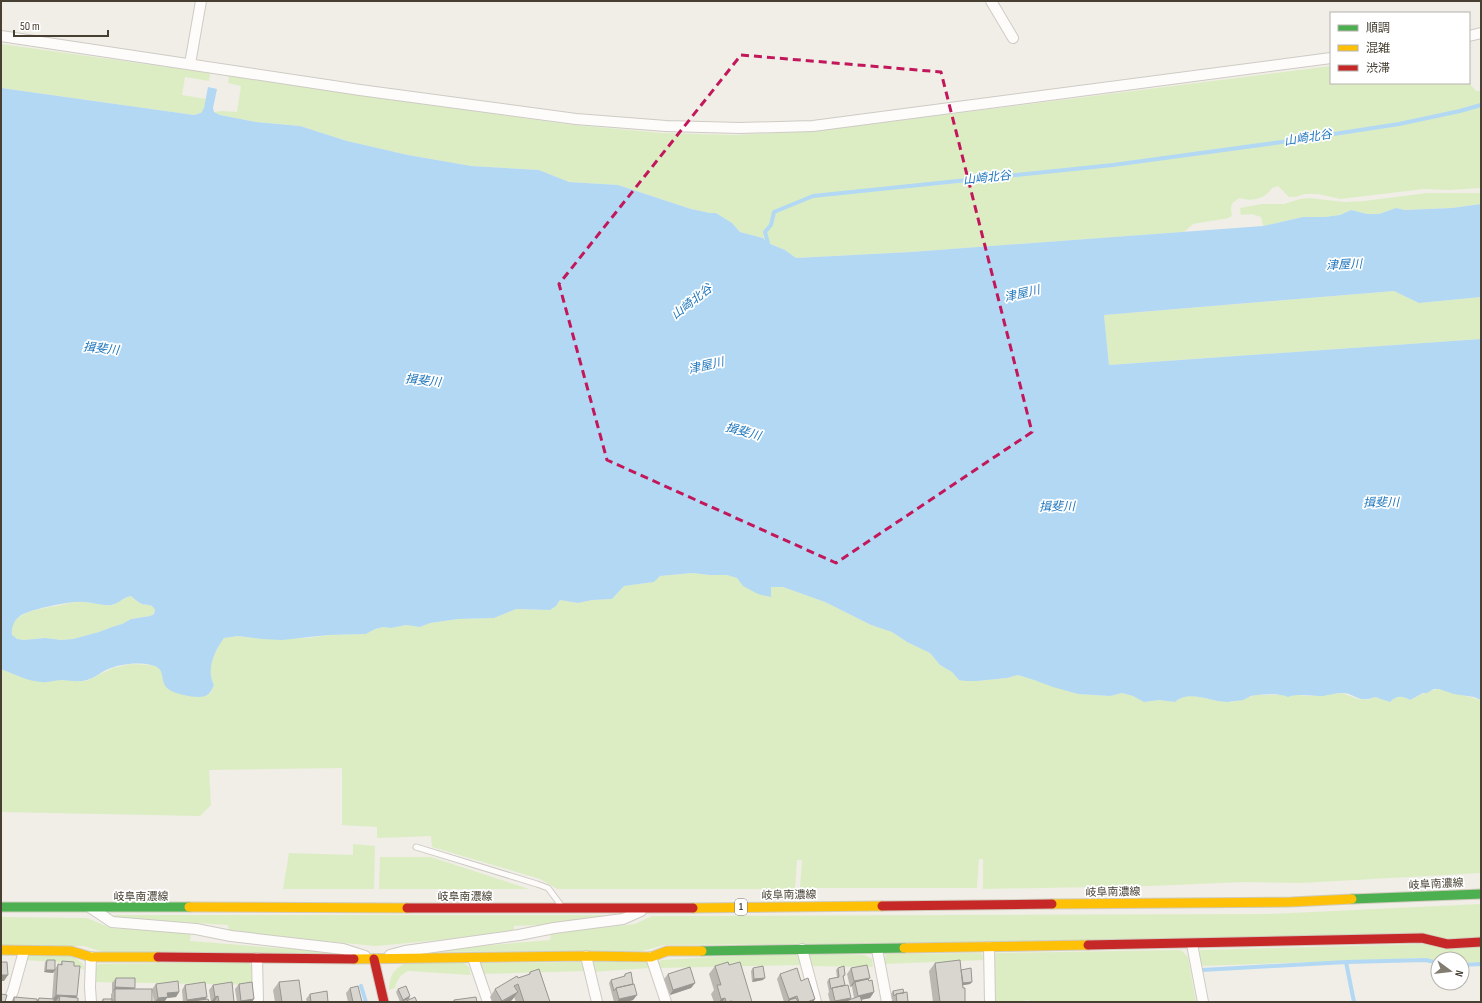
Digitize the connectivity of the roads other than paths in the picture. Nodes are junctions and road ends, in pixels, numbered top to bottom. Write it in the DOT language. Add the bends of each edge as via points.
graph roads {
  1 [pos="201,1"];
  2 [pos="991,1"];
  3 [pos="1481,33"];
  4 [pos="1,36"];
  5 [pos="1470,36"];
  6 [pos="1013,38"];
  7 [pos="1330,58"];
  8 [pos="190,64"];
  9 [pos="416,847"];
  10 [pos="1481,894"];
  11 [pos="1,907"];
  12 [pos="90,907"];
  13 [pos="563,908"];
  14 [pos="647,908"];
  15 [pos="1481,942"];
  16 [pos="1192,944"];
  17 [pos="989,947"];
  18 [pos="802,949"];
  19 [pos="877,949"];
  20 [pos="1,950"];
  21 [pos="24,951"];
  22 [pos="586,956"];
  23 [pos="91,957"];
  24 [pos="651,957"];
  25 [pos="257,958"];
  26 [pos="473,958"];
  27 [pos="374,959"];
  28 [pos="8,1002"];
  29 [pos="91,1002"];
  30 [pos="258,1002"];
  31 [pos="384,1002"];
  32 [pos="488,1002"];
  33 [pos="597,1002"];
  34 [pos="666,1002"];
  35 [pos="816,1002"];
  36 [pos="887,1002"];
  37 [pos="990,1002"];
  38 [pos="1203,1002"];
  1 -- 8 [label="street"];
  2 -- 6 [label="street"];
  3 -- 5 [label="street"];
  4 -- 8 [label="street"];
  7 -- 8 [label="street" via="813,126 740,128 666,126 576,118 375,92"];
  9 -- 13 [label="lane" via="548,888"];
  10 -- 14 [label="street, 岐阜南濃線 / 1" via="1291,902"];
  11 -- 12 [label="street, 岐阜南濃線 / 1"];
  12 -- 13 [label="street, 岐阜南濃線 / 1"];
  12 -- 27 [label="street" via="112,922 196,929 231,936 343,949"];
  13 -- 14 [label="street, 岐阜南濃線 / 1"];
  14 -- 27 [label="street" via="623,919 405,951"];
  15 -- 16 [label="street" via="1447,944 1422,938"];
  16 -- 17 [label="street"];
  16 -- 38 [label="street"];
  17 -- 19 [label="street"];
  17 -- 37 [label="street"];
  18 -- 19 [label="street"];
  18 -- 24 [label="street" via="668,951"];
  18 -- 35 [label="street"];
  19 -- 36 [label="street"];
  20 -- 21 [label="street"];
  21 -- 23 [label="street" via="71,951"];
  21 -- 28 [label="street"];
  22 -- 24 [label="street"];
  22 -- 26 [label="street"];
  22 -- 33 [label="street"];
  23 -- 25 [label="street"];
  23 -- 29 [label="street"];
  24 -- 34 [label="street"];
  25 -- 27 [label="street"];
  25 -- 30 [label="street"];
  26 -- 27 [label="street"];
  26 -- 32 [label="street"];
  27 -- 31 [label="street"];
}
